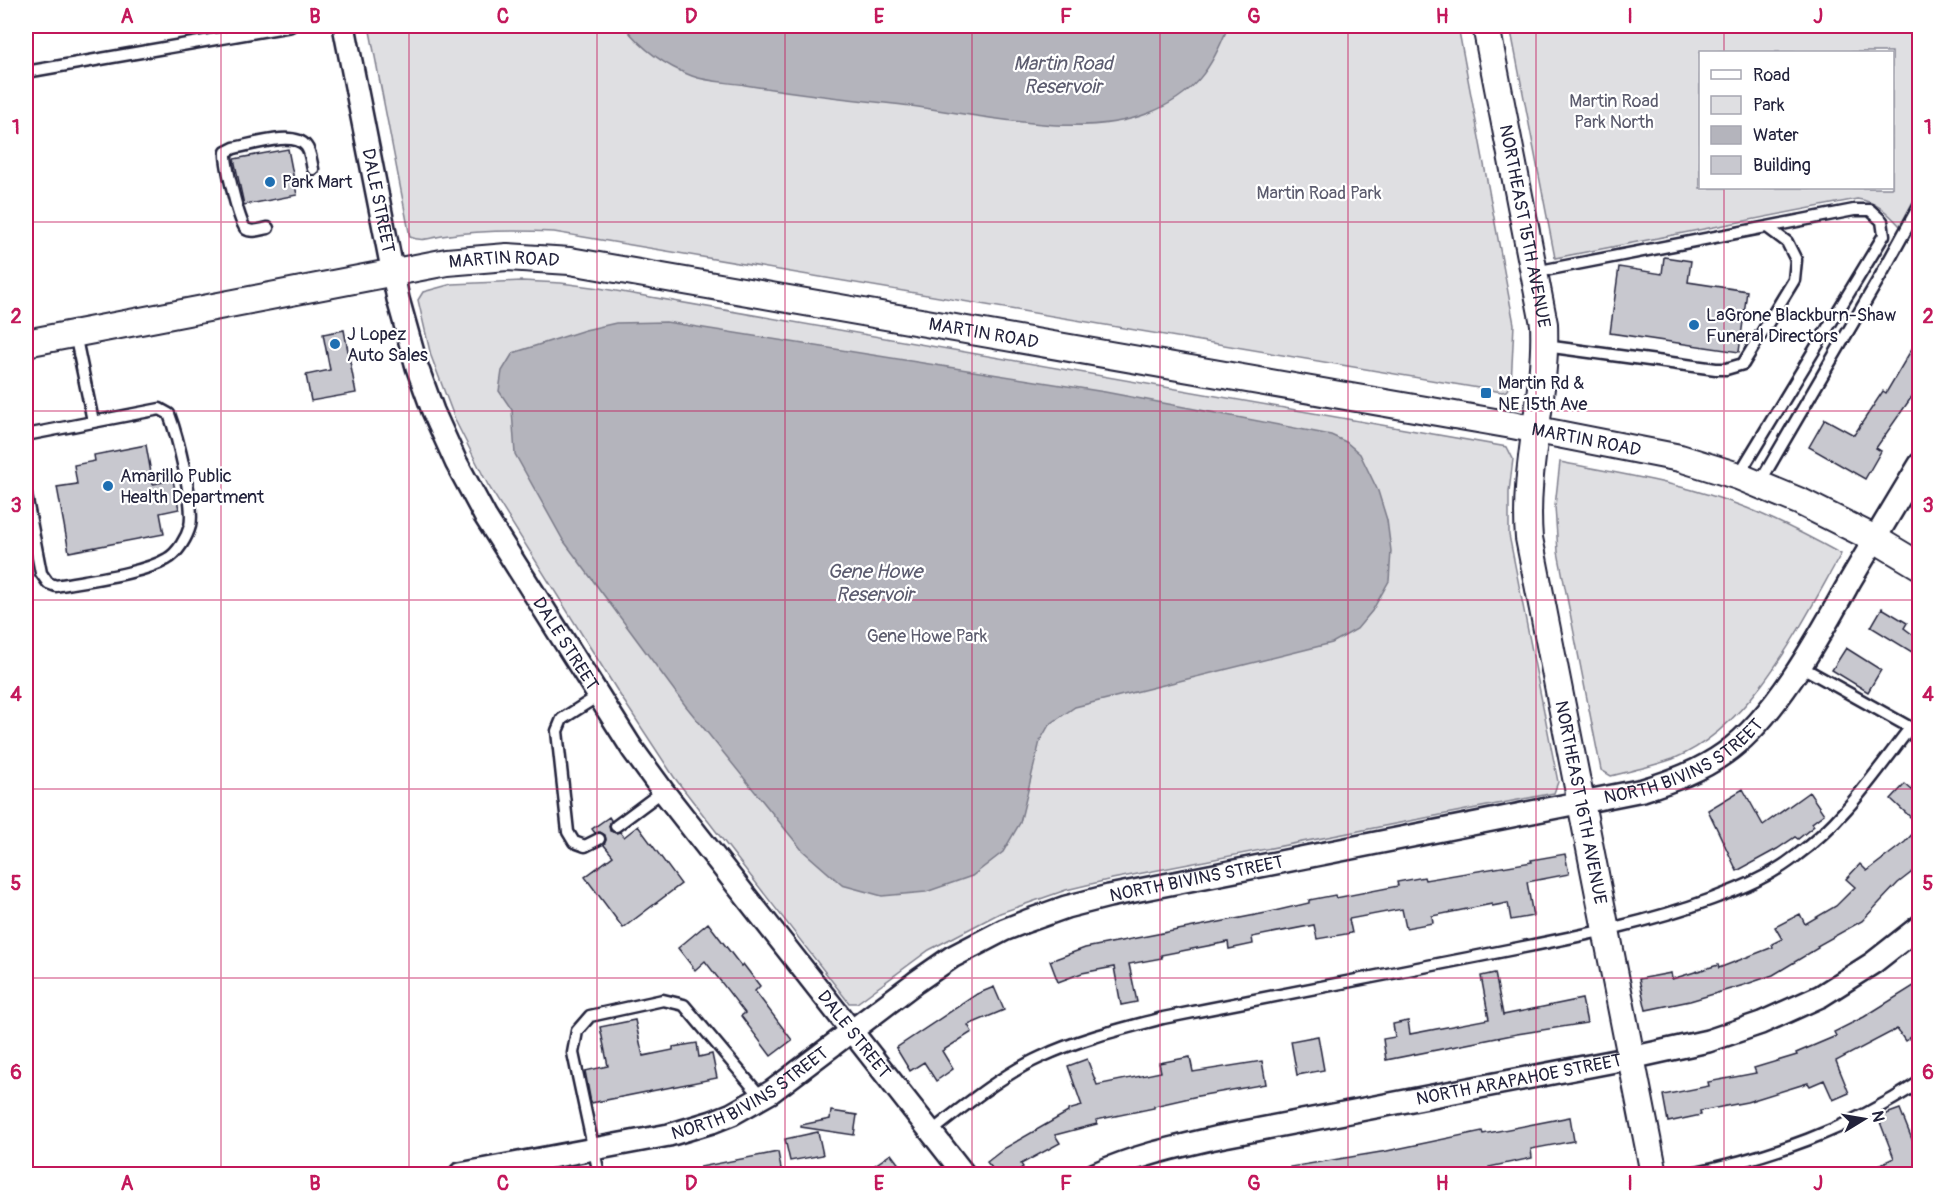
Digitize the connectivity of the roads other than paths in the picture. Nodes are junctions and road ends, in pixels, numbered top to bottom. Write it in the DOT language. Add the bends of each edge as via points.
graph roads {
  1 [pos="291,26"];
  2 [pos="344,26"];
  3 [pos="1486,26"];
  4 [pos="1919,26"];
  5 [pos="1920,30"];
  6 [pos="26,72"];
  7 [pos="313,169"];
  8 [pos="1920,204"];
  9 [pos="1767,227"];
  10 [pos="268,228"];
  11 [pos="1535,272"];
  12 [pos="393,273"];
  13 [pos="75,334"];
  14 [pos="26,343"];
  15 [pos="1545,346"];
  16 [pos="93,421"];
  17 [pos="1535,429"];
  18 [pos="26,435"];
  19 [pos="1920,464"];
  20 [pos="1749,480"];
  21 [pos="26,495"];
  22 [pos="1875,539"];
  23 [pos="1920,566"];
  24 [pos="1800,666"];
  25 [pos="598,696"];
  26 [pos="1915,730"];
  27 [pos="663,791"];
  28 [pos="1580,802"];
  29 [pos="616,826"];
  30 [pos="599,839"];
  31 [pos="1920,926"];
  32 [pos="1606,930"];
  33 [pos="852,1032"];
  34 [pos="1631,1058"];
  35 [pos="1920,1082"];
  36 [pos="762,1098"];
  37 [pos="931,1132"];
  38 [pos="594,1149"];
  39 [pos="460,1174"];
  40 [pos="598,1174"];
  41 [pos="964,1174"];
  42 [pos="1095,1174"];
  43 [pos="1654,1174"];
  44 [pos="1686,1174"];
  1 -- 6 [label="lane"];
  2 -- 12 [label="street, DALE STREET"];
  3 -- 11 [label="street, NORTHEAST 15TH AVENUE"];
  4 -- 5 [label="lane"];
  7 -- 10 [label="lane" via="308,148 301,140 287,138 226,152 241,223 247,230"];
  8 -- 20 [label="lane" via="1881,275"];
  9 -- 11 [label="lane"];
  9 -- 15 [label="lane" via="1787,242 1796,260 1794,280 1743,364 1716,369"];
  9 -- 20 [label="lane" via="1870,210 1882,220 1884,236"];
  11 -- 15 [label="street, NORTHEAST 15TH AVENUE"];
  12 -- 13 [label="street, MARTIN ROAD"];
  12 -- 17 [label="street, MARTIN ROAD" via="473,259 570,261"];
  12 -- 25 [label="street, DALE STREET" via="417,368 456,462 485,516"];
  13 -- 14 [label="street, MARTIN ROAD"];
  13 -- 16 [label="lane"];
  15 -- 17 [label="street, NORTHEAST 15TH AVENUE"];
  16 -- 18 [label="lane"];
  16 -- 21 [label="lane" via="160,409 169,414 191,508 190,526 183,543 169,559 145,569 56,586 48,583 41,573"];
  17 -- 20 [label="street, MARTIN ROAD" via="1680,458"];
  17 -- 28 [label="street, NORTHEAST 16TH AVENUE" via="1528,493 1529,538"];
  19 -- 22 [label="street"];
  20 -- 22 [label="street, MARTIN ROAD"];
  22 -- 23 [label="street, MARTIN ROAD"];
  22 -- 24 [label="street, NORTH BIVINS STREET"];
  24 -- 26 [label="lane"];
  24 -- 28 [label="street, NORTH BIVINS STREET" via="1744,738 1702,768 1643,790"];
  25 -- 27 [label="street, DALE STREET"];
  25 -- 30 [label="lane" via="562,719 557,731 568,832 574,842 585,846"];
  26 -- 32 [label="lane" via="1825,833 1796,857 1727,893"];
  27 -- 29 [label="lane"];
  27 -- 33 [label="street, DALE STREET"];
  28 -- 32 [label="street, NORTHEAST 16TH AVENUE"];
  28 -- 33 [label="street, NORTH BIVINS STREET" via="1066,907 960,952"];
  31 -- 34 [label="street, NORTH ARAPAHOE STREET" via="1873,963 1821,996 1761,1023 1707,1041"];
  32 -- 34 [label="street, NORTHEAST 16TH AVENUE"];
  32 -- 37 [label="lane" via="1114,1031 1039,1057 977,1095"];
  33 -- 36 [label="street, NORTH BIVINS STREET"];
  33 -- 37 [label="street, DALE STREET"];
  34 -- 42 [label="street, NORTH ARAPAHOE STREET" via="1219,1137 1156,1151"];
  34 -- 43 [label="street, NORTHEAST 16TH AVENUE"];
  35 -- 44 [label="lane" via="1853,1122 1794,1146"];
  36 -- 38 [label="street, NORTH BIVINS STREET" via="687,1130"];
  36 -- 38 [label="lane" via="684,1005 663,1000 590,1016 577,1031 573,1053"];
  37 -- 41 [label="street, DALE STREET"];
  38 -- 39 [label="street, NORTH BIVINS STREET"];
  38 -- 40 [label="lane"];
}
